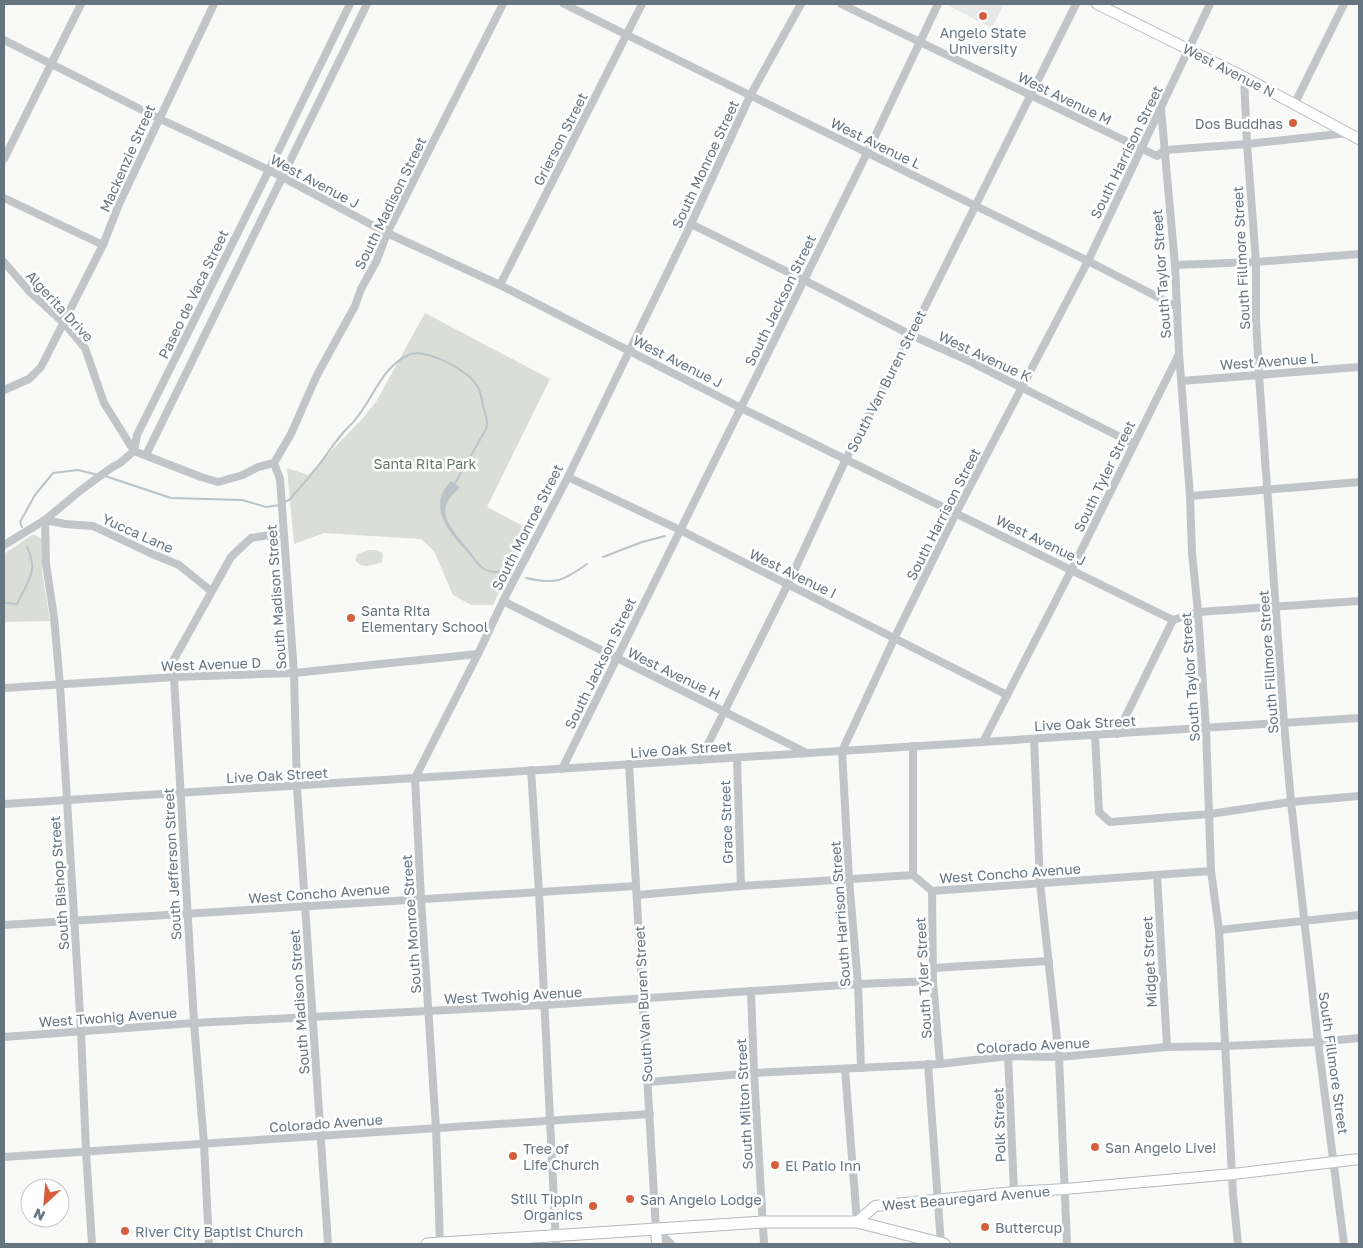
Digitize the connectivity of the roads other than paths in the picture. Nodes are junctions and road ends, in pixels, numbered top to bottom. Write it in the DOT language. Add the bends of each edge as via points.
graph roads {
  1 [pos="81,4"];
  2 [pos="214,4"];
  3 [pos="350,4"];
  4 [pos="367,4"];
  5 [pos="503,4"];
  6 [pos="564,4"];
  7 [pos="642,4"];
  8 [pos="801,4"];
  9 [pos="841,4"];
  10 [pos="938,4"];
  11 [pos="1076,4"];
  12 [pos="1097,4"];
  13 [pos="1210,4"];
  14 [pos="1344,4"];
  15 [pos="627,35"];
  16 [pos="4,40"];
  17 [pos="920,41"];
  18 [pos="1188,49"];
  19 [pos="50,63"];
  20 [pos="1244,77"];
  21 [pos="1030,95"];
  22 [pos="750,96"];
  23 [pos="1295,103"];
  24 [pos="1161,109"];
  25 [pos="158,118"];
  26 [pos="1348,133"];
  27 [pos="1359,139"];
  28 [pos="1247,144"];
  29 [pos="1140,149"];
  30 [pos="1164,150"];
  31 [pos="867,153"];
  32 [pos="4,159"];
  33 [pos="269,170"];
  34 [pos="282,177"];
  35 [pos="4,198"];
  36 [pos="974,206"];
  37 [pos="691,224"];
  38 [pos="387,233"];
  39 [pos="103,245"];
  40 [pos="1359,254"];
  41 [pos="1088,261"];
  42 [pos="4,262"];
  43 [pos="1256,262"];
  44 [pos="1175,265"];
  45 [pos="804,280"];
  46 [pos="500,285"];
  47 [pos="1177,307"];
  48 [pos="64,323"];
  49 [pos="911,335"];
  50 [pos="629,350"];
  51 [pos="1179,354"];
  52 [pos="1359,367"];
  53 [pos="1259,375"];
  54 [pos="1182,381"];
  55 [pos="1022,387"];
  56 [pos="4,390"];
  57 [pos="741,408"];
  58 [pos="1134,444"];
  59 [pos="134,451"];
  60 [pos="146,455"];
  61 [pos="846,459"];
  62 [pos="274,463"];
  63 [pos="568,477"];
  64 [pos="1359,482"];
  65 [pos="1268,488"];
  66 [pos="1190,496"];
  67 [pos="956,514"];
  68 [pos="44,520"];
  69 [pos="680,530"];
  70 [pos="283,533"];
  71 [pos="4,546"];
  72 [pos="1072,569"];
  73 [pos="788,584"];
  74 [pos="211,591"];
  75 [pos="503,601"];
  76 [pos="1359,601"];
  77 [pos="1277,608"];
  78 [pos="1198,612"];
  79 [pos="1173,620"];
  80 [pos="895,637"];
  81 [pos="478,654"];
  82 [pos="617,658"];
  83 [pos="294,673"];
  84 [pos="175,677"];
  85 [pos="60,685"];
  86 [pos="4,688"];
  87 [pos="1007,694"];
  88 [pos="724,711"];
  89 [pos="1359,718"];
  90 [pos="1284,723"];
  91 [pos="1206,729"];
  92 [pos="1117,734"];
  93 [pos="1095,735"];
  94 [pos="1034,739"];
  95 [pos="983,742"];
  96 [pos="913,746"];
  97 [pos="842,751"];
  98 [pos="808,753"];
  99 [pos="737,758"];
  100 [pos="700,760"];
  101 [pos="629,764"];
  102 [pos="562,768"];
  103 [pos="531,770"];
  104 [pos="415,778"];
  105 [pos="297,787"];
  106 [pos="180,793"];
  107 [pos="1359,796"];
  108 [pos="66,801"];
  109 [pos="1291,802"];
  110 [pos="4,804"];
  111 [pos="1210,814"];
  112 [pos="1211,871"];
  113 [pos="913,875"];
  114 [pos="1157,875"];
  115 [pos="849,879"];
  116 [pos="1040,883"];
  117 [pos="636,886"];
  118 [pos="741,886"];
  119 [pos="932,891"];
  120 [pos="539,892"];
  121 [pos="637,895"];
  122 [pos="421,899"];
  123 [pos="305,907"];
  124 [pos="188,914"];
  125 [pos="1359,915"];
  126 [pos="1303,920"];
  127 [pos="74,921"];
  128 [pos="4,926"];
  129 [pos="1219,930"];
  130 [pos="1048,961"];
  131 [pos="933,968"];
  132 [pos="933,981"];
  133 [pos="858,984"];
  134 [pos="751,992"];
  135 [pos="643,999"];
  136 [pos="544,1006"];
  137 [pos="429,1012"];
  138 [pos="313,1018"];
  139 [pos="194,1023"];
  140 [pos="82,1031"];
  141 [pos="4,1037"];
  142 [pos="1359,1038"];
  143 [pos="1318,1042"];
  144 [pos="1225,1046"];
  145 [pos="1167,1047"];
  146 [pos="1008,1056"];
  147 [pos="1059,1057"];
  148 [pos="928,1064"];
  149 [pos="940,1064"];
  150 [pos="845,1068"];
  151 [pos="861,1068"];
  152 [pos="754,1073"];
  153 [pos="648,1082"];
  154 [pos="650,1114"];
  155 [pos="551,1121"];
  156 [pos="436,1128"];
  157 [pos="320,1136"];
  158 [pos="204,1144"];
  159 [pos="86,1152"];
  160 [pos="4,1157"];
  161 [pos="1359,1159"];
  162 [pos="1335,1162"];
  163 [pos="1233,1174"];
  164 [pos="1065,1190"];
  165 [pos="1014,1192"];
  166 [pos="938,1201"];
  167 [pos="763,1222"];
  168 [pos="857,1222"];
  169 [pos="656,1230"];
  170 [pos="556,1241"];
  171 [pos="92,1244"];
  172 [pos="209,1244"];
  173 [pos="328,1244"];
  174 [pos="427,1244"];
  175 [pos="440,1244"];
  176 [pos="657,1244"];
  177 [pos="671,1244"];
  178 [pos="764,1244"];
  179 [pos="942,1244"];
  180 [pos="1067,1244"];
  181 [pos="1238,1244"];
  182 [pos="1344,1244"];
  1 -- 19 [label="street"];
  2 -- 25 [label="street, Mackenzie Street"];
  3 -- 33 [label="street, Paseo de Vaca Street"];
  4 -- 34 [label="street, Paseo de Vaca Street"];
  5 -- 38 [label="street, South Madison Street"];
  6 -- 15 [label="street, West Avenue L"];
  7 -- 15 [label="street, Grierson Street"];
  8 -- 22 [label="street, South Monroe Street"];
  9 -- 17 [label="street, West Avenue M"];
  10 -- 17 [label="street, South Jackson Street"];
  11 -- 21 [label="street, South Van Buren Street"];
  12 -- 18 [label="street, West Avenue N"];
  13 -- 18 [label="street, South Harrison Street"];
  14 -- 23 [label="street"];
  15 -- 22 [label="street, West Avenue L"];
  15 -- 46 [label="street, Grierson Street"];
  16 -- 19 [label="street, West Avenue J"];
  17 -- 21 [label="street, West Avenue M"];
  17 -- 31 [label="street, South Jackson Street"];
  18 -- 20 [label="street, West Avenue N"];
  18 -- 24 [label="street, South Harrison Street"];
  19 -- 25 [label="street, West Avenue J"];
  19 -- 32 [label="street"];
  20 -- 23 [label="street, West Avenue N"];
  20 -- 28 [label="street, South Fillmore Street"];
  21 -- 29 [label="street, West Avenue M"];
  21 -- 36 [label="street, South Van Buren Street"];
  22 -- 31 [label="street, West Avenue L"];
  22 -- 37 [label="street, South Monroe Street"];
  23 -- 26 [label="street, West Avenue N"];
  24 -- 29 [label="street, South Harrison Street"];
  24 -- 30 [label="street, South Taylor Street"];
  25 -- 33 [label="street, West Avenue J"];
  25 -- 39 [label="street, Mackenzie Street"];
  26 -- 27 [label="street, West Avenue N"];
  26 -- 28 [label="street, West Avenue M"];
  28 -- 30 [label="street, West Avenue M"];
  28 -- 43 [label="street, South Fillmore Street"];
  29 -- 30 [label="street, West Avenue M" via="1157,156"];
  29 -- 41 [label="street, South Harrison Street"];
  30 -- 44 [label="street, South Taylor Street"];
  31 -- 36 [label="street, West Avenue L"];
  31 -- 45 [label="street, South Jackson Street"];
  33 -- 34 [label="street, West Avenue J"];
  33 -- 59 [label="street, Paseo de Vaca Street" via="137,435"];
  34 -- 38 [label="street, West Avenue J"];
  34 -- 60 [label="street, Paseo de Vaca Street"];
  35 -- 39 [label="street"];
  36 -- 41 [label="street, West Avenue L"];
  36 -- 49 [label="street, South Van Buren Street"];
  37 -- 45 [label="street, West Avenue K"];
  37 -- 50 [label="street, South Monroe Street"];
  38 -- 46 [label="street, West Avenue J"];
  38 -- 62 [label="street, South Madison Street" via="355,306"];
  39 -- 48 [label="street, Mackenzie Street"];
  40 -- 43 [label="street"];
  41 -- 47 [label="street, West Avenue L"];
  41 -- 55 [label="street, South Harrison Street"];
  42 -- 48 [label="street, Algerita Drive" via="29,291"];
  43 -- 44 [label="street"];
  43 -- 53 [label="street, South Fillmore Street"];
  44 -- 47 [label="street, South Taylor Street"];
  45 -- 49 [label="street, West Avenue K"];
  45 -- 57 [label="street, South Jackson Street"];
  46 -- 50 [label="street, West Avenue J"];
  47 -- 51 [label="street, South Taylor Street"];
  48 -- 56 [label="street, Mackenzie Street" via="41,367 28,379"];
  48 -- 59 [label="street, Algerita Drive" via="85,348 104,404"];
  49 -- 55 [label="street, West Avenue K"];
  49 -- 61 [label="street, South Van Buren Street"];
  50 -- 57 [label="street, West Avenue J"];
  50 -- 63 [label="street, South Monroe Street"];
  51 -- 54 [label="street, South Taylor Street"];
  51 -- 58 [label="street, South Tyler Street"];
  52 -- 53 [label="street, West Avenue L"];
  53 -- 54 [label="street, West Avenue L"];
  53 -- 65 [label="street, South Fillmore Street"];
  54 -- 66 [label="street, South Taylor Street"];
  55 -- 58 [label="street, West Avenue K"];
  55 -- 67 [label="street, South Harrison Street"];
  57 -- 61 [label="street, West Avenue J"];
  57 -- 69 [label="street, South Jackson Street"];
  58 -- 72 [label="street, South Tyler Street"];
  59 -- 60 [label="street"];
  59 -- 68 [label="street"];
  60 -- 62 [label="street" via="218,482"];
  61 -- 67 [label="street, West Avenue J"];
  61 -- 73 [label="street, South Van Buren Street"];
  62 -- 70 [label="street, South Madison Street" via="280,479"];
  63 -- 69 [label="street, West Avenue I"];
  63 -- 75 [label="street, South Monroe Street"];
  64 -- 65 [label="street"];
  65 -- 66 [label="street"];
  65 -- 77 [label="street, South Fillmore Street"];
  66 -- 78 [label="street, South Taylor Street"];
  67 -- 72 [label="street, West Avenue J"];
  67 -- 80 [label="street, South Harrison Street"];
  68 -- 71 [label="street"];
  68 -- 74 [label="street, Yucca Lane" via="93,526 179,565"];
  68 -- 85 [label="street, South Bishop Street"];
  69 -- 73 [label="street, West Avenue I"];
  69 -- 82 [label="street, South Jackson Street"];
  70 -- 74 [label="street, South Jefferson Street" via="252,538 231,557"];
  70 -- 83 [label="street, South Madison Street"];
  72 -- 79 [label="street, West Avenue J"];
  72 -- 87 [label="street, South Tyler Street"];
  73 -- 80 [label="street, West Avenue I"];
  73 -- 88 [label="street, South Van Buren Street"];
  74 -- 84 [label="street, South Jefferson Street" via="173,661"];
  75 -- 81 [label="street, South Monroe Street"];
  75 -- 82 [label="street, West Avenue H"];
  76 -- 77 [label="street"];
  77 -- 78 [label="street"];
  77 -- 90 [label="street, South Fillmore Street"];
  78 -- 79 [label="street"];
  78 -- 91 [label="street, South Taylor Street"];
  79 -- 92 [label="street"];
  80 -- 87 [label="street, West Avenue I"];
  80 -- 97 [label="street, South Harrison Street"];
  81 -- 83 [label="street, West Avenue D"];
  81 -- 104 [label="street, South Monroe Street"];
  82 -- 88 [label="street, West Avenue H"];
  82 -- 102 [label="street, South Jackson Street"];
  83 -- 84 [label="street, West Avenue D"];
  83 -- 105 [label="street, South Madison Street"];
  84 -- 85 [label="street, West Avenue D"];
  84 -- 106 [label="street, South Jefferson Street"];
  85 -- 86 [label="street, West Avenue D"];
  85 -- 108 [label="street, South Bishop Street"];
  87 -- 95 [label="street, South Tyler Street"];
  88 -- 98 [label="street, West Avenue H"];
  88 -- 100 [label="street, South Van Buren Street"];
  89 -- 90 [label="street, Live Oak Street"];
  90 -- 91 [label="street, Live Oak Street"];
  90 -- 109 [label="street, South Fillmore Street"];
  91 -- 92 [label="street, Live Oak Street"];
  91 -- 111 [label="street, South Taylor Street"];
  92 -- 93 [label="street, Live Oak Street"];
  93 -- 94 [label="street, Live Oak Street"];
  93 -- 111 [label="street" via="1099,812 1110,822"];
  94 -- 95 [label="street, Live Oak Street"];
  94 -- 116 [label="street"];
  95 -- 96 [label="street, Live Oak Street"];
  96 -- 97 [label="street, Live Oak Street"];
  96 -- 113 [label="street"];
  97 -- 98 [label="street, Live Oak Street"];
  97 -- 115 [label="street, South Harrison Street"];
  98 -- 99 [label="street, Live Oak Street"];
  99 -- 100 [label="street, Live Oak Street"];
  99 -- 118 [label="street, Grace Street"];
  100 -- 101 [label="street, Live Oak Street"];
  101 -- 102 [label="street, Live Oak Street"];
  101 -- 117 [label="street, South Van Buren Street"];
  102 -- 103 [label="street, Live Oak Street"];
  103 -- 104 [label="street, Live Oak Street"];
  103 -- 120 [label="street"];
  104 -- 105 [label="street, Live Oak Street"];
  104 -- 122 [label="street, South Monroe Street"];
  105 -- 106 [label="street, Live Oak Street"];
  105 -- 123 [label="street, South Madison Street"];
  106 -- 108 [label="street, Live Oak Street"];
  106 -- 124 [label="street, South Jefferson Street"];
  107 -- 109 [label="street"];
  108 -- 110 [label="street, Live Oak Street"];
  108 -- 127 [label="street, South Bishop Street"];
  109 -- 111 [label="street"];
  109 -- 126 [label="street, South Fillmore Street"];
  111 -- 112 [label="street, South Taylor Street"];
  112 -- 114 [label="street, West Concho Avenue"];
  112 -- 129 [label="street, South Taylor Street"];
  113 -- 115 [label="street"];
  113 -- 119 [label="street, West Concho Avenue"];
  114 -- 116 [label="street, West Concho Avenue"];
  114 -- 145 [label="street, Midget Street"];
  115 -- 118 [label="street"];
  115 -- 133 [label="street, South Harrison Street"];
  116 -- 119 [label="street, West Concho Avenue"];
  116 -- 130 [label="street"];
  117 -- 120 [label="street, West Concho Avenue"];
  117 -- 121 [label="street, South Van Buren Street"];
  118 -- 121 [label="street"];
  119 -- 131 [label="street, South Tyler Street"];
  120 -- 122 [label="street, West Concho Avenue"];
  120 -- 136 [label="street"];
  121 -- 135 [label="street, South Van Buren Street"];
  122 -- 123 [label="street, West Concho Avenue"];
  122 -- 137 [label="street, South Monroe Street"];
  123 -- 124 [label="street, West Concho Avenue"];
  123 -- 138 [label="street, South Madison Street"];
  124 -- 127 [label="street, West Concho Avenue"];
  124 -- 139 [label="street, South Jefferson Street"];
  125 -- 126 [label="street"];
  126 -- 129 [label="street"];
  126 -- 143 [label="street, South Fillmore Street"];
  127 -- 128 [label="street, West Concho Avenue"];
  127 -- 140 [label="street, South Bishop Street"];
  129 -- 144 [label="street, South Taylor Street"];
  130 -- 131 [label="street"];
  130 -- 147 [label="street"];
  131 -- 132 [label="street, South Tyler Street"];
  132 -- 133 [label="street, West Twohig Avenue"];
  132 -- 149 [label="street, South Tyler Street"];
  133 -- 134 [label="street, West Twohig Avenue"];
  133 -- 151 [label="street, South Harrison Street"];
  134 -- 135 [label="street, West Twohig Avenue"];
  134 -- 152 [label="street, South Milton Street"];
  135 -- 136 [label="street, West Twohig Avenue"];
  135 -- 153 [label="street, South Van Buren Street"];
  136 -- 137 [label="street, West Twohig Avenue"];
  136 -- 155 [label="street"];
  137 -- 138 [label="street, West Twohig Avenue"];
  137 -- 156 [label="street, South Monroe Street"];
  138 -- 139 [label="street, West Twohig Avenue"];
  138 -- 157 [label="street, South Madison Street"];
  139 -- 140 [label="street, West Twohig Avenue"];
  139 -- 158 [label="street, South Jefferson Street"];
  140 -- 141 [label="street, West Twohig Avenue"];
  140 -- 159 [label="street, South Bishop Street"];
  142 -- 143 [label="street, Colorado Avenue"];
  143 -- 144 [label="street, Colorado Avenue"];
  143 -- 162 [label="street, South Fillmore Street"];
  144 -- 145 [label="street, Colorado Avenue"];
  144 -- 163 [label="street, South Taylor Street"];
  145 -- 147 [label="street, Colorado Avenue"];
  146 -- 147 [label="street, Colorado Avenue"];
  146 -- 149 [label="street, Colorado Avenue"];
  146 -- 165 [label="street, Polk Street"];
  147 -- 164 [label="street"];
  148 -- 149 [label="street, Colorado Avenue"];
  148 -- 151 [label="street, Colorado Avenue"];
  148 -- 166 [label="street"];
  150 -- 151 [label="street, Colorado Avenue"];
  150 -- 152 [label="street, Colorado Avenue"];
  150 -- 168 [label="street"];
  152 -- 153 [label="street, Colorado Avenue"];
  152 -- 167 [label="street, South Milton Street"];
  153 -- 154 [label="street, South Van Buren Street"];
  154 -- 155 [label="street, Colorado Avenue"];
  154 -- 169 [label="street, South Van Buren Street"];
  155 -- 156 [label="street, Colorado Avenue"];
  155 -- 170 [label="street"];
  156 -- 157 [label="street, Colorado Avenue"];
  156 -- 175 [label="street, South Monroe Street"];
  157 -- 158 [label="street, Colorado Avenue"];
  157 -- 173 [label="street, South Madison Street"];
  158 -- 159 [label="street, Colorado Avenue"];
  158 -- 172 [label="street, South Jefferson Street"];
  159 -- 160 [label="street, Colorado Avenue"];
  159 -- 171 [label="street, South Bishop Street"];
  161 -- 162 [label="street, West Beauregard Avenue"];
  162 -- 163 [label="street, West Beauregard Avenue"];
  162 -- 182 [label="street, South Fillmore Street"];
  163 -- 164 [label="street, West Beauregard Avenue"];
  163 -- 181 [label="street, South Taylor Street"];
  164 -- 165 [label="street, West Beauregard Avenue"];
  164 -- 180 [label="street"];
  165 -- 166 [label="street, West Beauregard Avenue"];
  166 -- 168 [label="street, West Beauregard Avenue" via="875,1206"];
  166 -- 179 [label="street"];
  167 -- 168 [label="main road"];
  167 -- 169 [label="main road"];
  167 -- 178 [label="street, South Milton Street"];
  168 -- 179 [label="main road"];
  169 -- 170 [label="main road"];
  169 -- 176 [label="street, South Van Buren Street"];
  169 -- 177 [label="street"];
  170 -- 175 [label="main road"];
  174 -- 175 [label="main road"];
}
